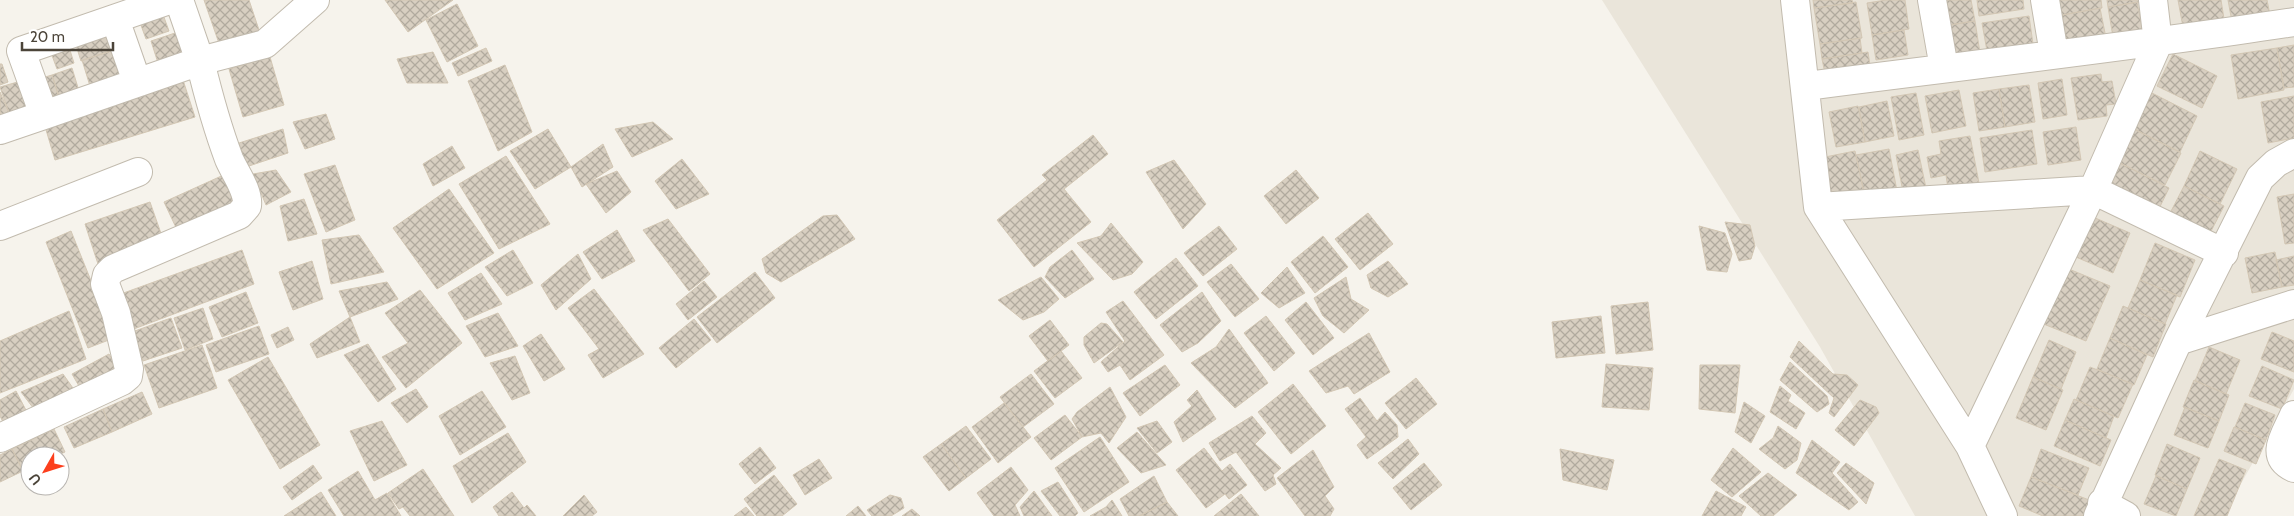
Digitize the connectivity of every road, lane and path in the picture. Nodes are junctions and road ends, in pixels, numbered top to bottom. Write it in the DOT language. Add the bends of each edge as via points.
graph roads {
  1 [pos="169,0"];
  2 [pos="179,0"];
  3 [pos="314,0"];
  4 [pos="1795,0"];
  5 [pos="1932,0"];
  6 [pos="2045,0"];
  7 [pos="2154,0"];
  8 [pos="115,19"];
  9 [pos="2294,22"];
  10 [pos="2158,43"];
  11 [pos="2054,54"];
  12 [pos="10,55"];
  13 [pos="200,61"];
  14 [pos="1944,68"];
  15 [pos="137,82"];
  16 [pos="1806,86"];
  17 [pos="44,115"];
  18 [pos="0,130"];
  19 [pos="2294,153"];
  20 [pos="138,172"];
  21 [pos="2093,190"];
  22 [pos="1818,206"];
  23 [pos="0,226"];
  24 [pos="2224,253"];
  25 [pos="2294,304"];
  26 [pos="2178,341"];
  27 [pos="2294,415"];
  28 [pos="0,438"];
  29 [pos="1970,446"];
  30 [pos="2294,468"];
  31 [pos="2109,512"];
  32 [pos="2003,516"];
  1 -- 8 [label="street"];
  2 -- 13 [label="street"];
  3 -- 13 [label="street" via="265,44"];
  4 -- 16 [label="street"];
  5 -- 14 [label="street"];
  6 -- 11 [label="street"];
  7 -- 10 [label="street"];
  8 -- 12 [label="street"];
  8 -- 15 [label="street"];
  9 -- 10 [label="street"];
  10 -- 11 [label="street"];
  10 -- 21 [label="street"];
  11 -- 14 [label="street"];
  12 -- 17 [label="street"];
  13 -- 15 [label="street"];
  13 -- 28 [label="street" via="208,97 247,198 247,206 239,214 113,269 105,284 116,313 128,376"];
  14 -- 16 [label="street"];
  15 -- 17 [label="street"];
  16 -- 22 [label="street"];
  17 -- 18 [label="street"];
  19 -- 24 [label="street" via="2276,162 2260,178"];
  20 -- 23 [label="street"];
  21 -- 22 [label="street"];
  21 -- 24 [label="street"];
  21 -- 29 [label="street"];
  22 -- 29 [label="street"];
  24 -- 26 [label="street"];
  25 -- 26 [label="street"];
  26 -- 31 [label="street"];
  27 -- 30 [label="street" via="2279,449 2283,462"];
  29 -- 32 [label="street"];
}
